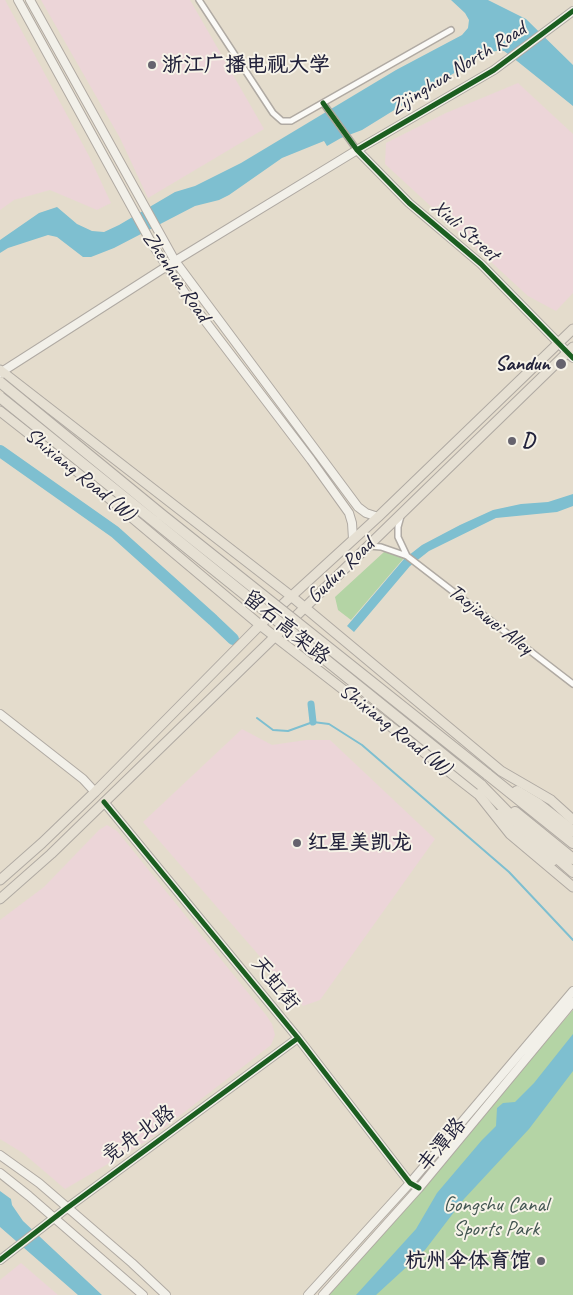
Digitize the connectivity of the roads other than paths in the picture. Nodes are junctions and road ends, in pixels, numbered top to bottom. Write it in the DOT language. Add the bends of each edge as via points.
graph roads {
  1 [pos="18,0"];
  2 [pos="30,0"];
  3 [pos="199,0"];
  4 [pos="573,11"];
  5 [pos="451,30"];
  6 [pos="323,103"];
  7 [pos="357,150"];
  8 [pos="175,261"];
  9 [pos="166,267"];
  10 [pos="573,328"];
  11 [pos="558,343"];
  12 [pos="571,352"];
  13 [pos="1,374"];
  14 [pos="0,397"];
  15 [pos="0,411"];
  16 [pos="402,512"];
  17 [pos="378,517"];
  18 [pos="353,539"];
  19 [pos="367,546"];
  20 [pos="407,556"];
  21 [pos="291,596"];
  22 [pos="303,608"];
  23 [pos="260,624"];
  24 [pos="275,635"];
  25 [pos="573,684"];
  26 [pos="0,714"];
  27 [pos="488,774"];
  28 [pos="480,790"];
  29 [pos="95,792"];
  30 [pos="104,802"];
  31 [pos="573,820"];
  32 [pos="573,831"];
  33 [pos="573,843"];
  34 [pos="573,859"];
  35 [pos="573,872"];
  36 [pos="0,880"];
  37 [pos="573,886"];
  38 [pos="0,899"];
  39 [pos="573,991"];
  40 [pos="573,1002"];
  41 [pos="298,1038"];
  42 [pos="0,1155"];
  43 [pos="0,1173"];
  44 [pos="410,1183"];
  45 [pos="419,1188"];
  46 [pos="67,1208"];
  47 [pos="55,1218"];
  48 [pos="0,1260"];
  49 [pos="143,1295"];
  50 [pos="166,1295"];
  51 [pos="308,1295"];
  52 [pos="323,1295"];
  1 -- 9 [label="main road, Zhenhua Road"];
  2 -- 8 [label="main road, Zhenhua Road"];
  3 -- 6 [label="street" via="277,117 291,121"];
  4 -- 7 [label="main road, Zijinghua North Road" via="506,61"];
  5 -- 6 [label="street"];
  6 -- 7 [label="street"];
  7 -- 8 [label="main road, Zijinghua North Road"];
  7 -- 11 [label="main road, Xiuli Street" via="409,203 481,264"];
  8 -- 9 [label="main road, Zijinghua North Road"];
  8 -- 17 [label="main road, Zhenhua Road" via="358,507"];
  9 -- 13 [label="main road"];
  9 -- 18 [label="main road, Zhenhua Road" via="349,513"];
  10 -- 11 [label="main road, Gudun Road"];
  11 -- 12 [label="main road, Xiuli Street"];
  11 -- 17 [label="main road, Gudun Road"];
  12 -- 16 [label="main road, Gudun Road"];
  13 -- 21 [label="main road, Shixiang Road (W)"];
  13 -- 27 [label="highway, 留石高架路, bridge" via="161,514"];
  14 -- 28 [label="highway, 留石高架路, bridge"];
  15 -- 23 [label="main road, Shixiang Road (W)"];
  16 -- 19 [label="main road, Gudun Road"];
  16 -- 20 [label="street" via="398,537"];
  17 -- 18 [label="main road, Gudun Road"];
  18 -- 21 [label="main road, Gudun Road"];
  19 -- 20 [label="street, Taojiawei Alley" via="382,547"];
  19 -- 22 [label="main road, Gudun Road"];
  20 -- 25 [label="street, Taojiawei Alley"];
  21 -- 22 [label="main road, Shixiang Road (W)"];
  21 -- 23 [label="main road, Gudun Road"];
  22 -- 24 [label="main road, Gudun Road"];
  22 -- 31 [label="main road, Shixiang Road (W)" via="500,771 551,800"];
  23 -- 24 [label="main road, Shixiang Road (W)"];
  23 -- 29 [label="main road, Gudun Road"];
  24 -- 28 [label="main road, Shixiang Road (W)"];
  24 -- 30 [label="main road, Gudun Road"];
  26 -- 29 [label="main road"];
  27 -- 32 [label="highway" via="537,803"];
  27 -- 33 [label="highway, 留石高架路"];
  28 -- 34 [label="highway, 留石高架路"];
  28 -- 35 [label="highway"];
  28 -- 37 [label="main road, Shixiang Road (W)" via="510,834"];
  29 -- 36 [label="main road, Gudun Road"];
  30 -- 38 [label="main road, Gudun Road"];
  30 -- 41 [label="main road, 天虹街"];
  39 -- 44 [label="main road, 丰潭路"];
  40 -- 45 [label="main road, 丰潭路"];
  41 -- 44 [label="main road, 天虹街"];
  41 -- 46 [label="main road, 竞舟北路"];
  42 -- 46 [label="main road"];
  43 -- 47 [label="main road"];
  44 -- 45 [label="main road, 天虹街"];
  44 -- 51 [label="main road, 丰潭路"];
  45 -- 52 [label="main road, 丰潭路"];
  46 -- 47 [label="main road, 竞舟北路"];
  46 -- 50 [label="main road"];
  47 -- 48 [label="main road, 竞舟北路"];
  47 -- 49 [label="main road"];
}
